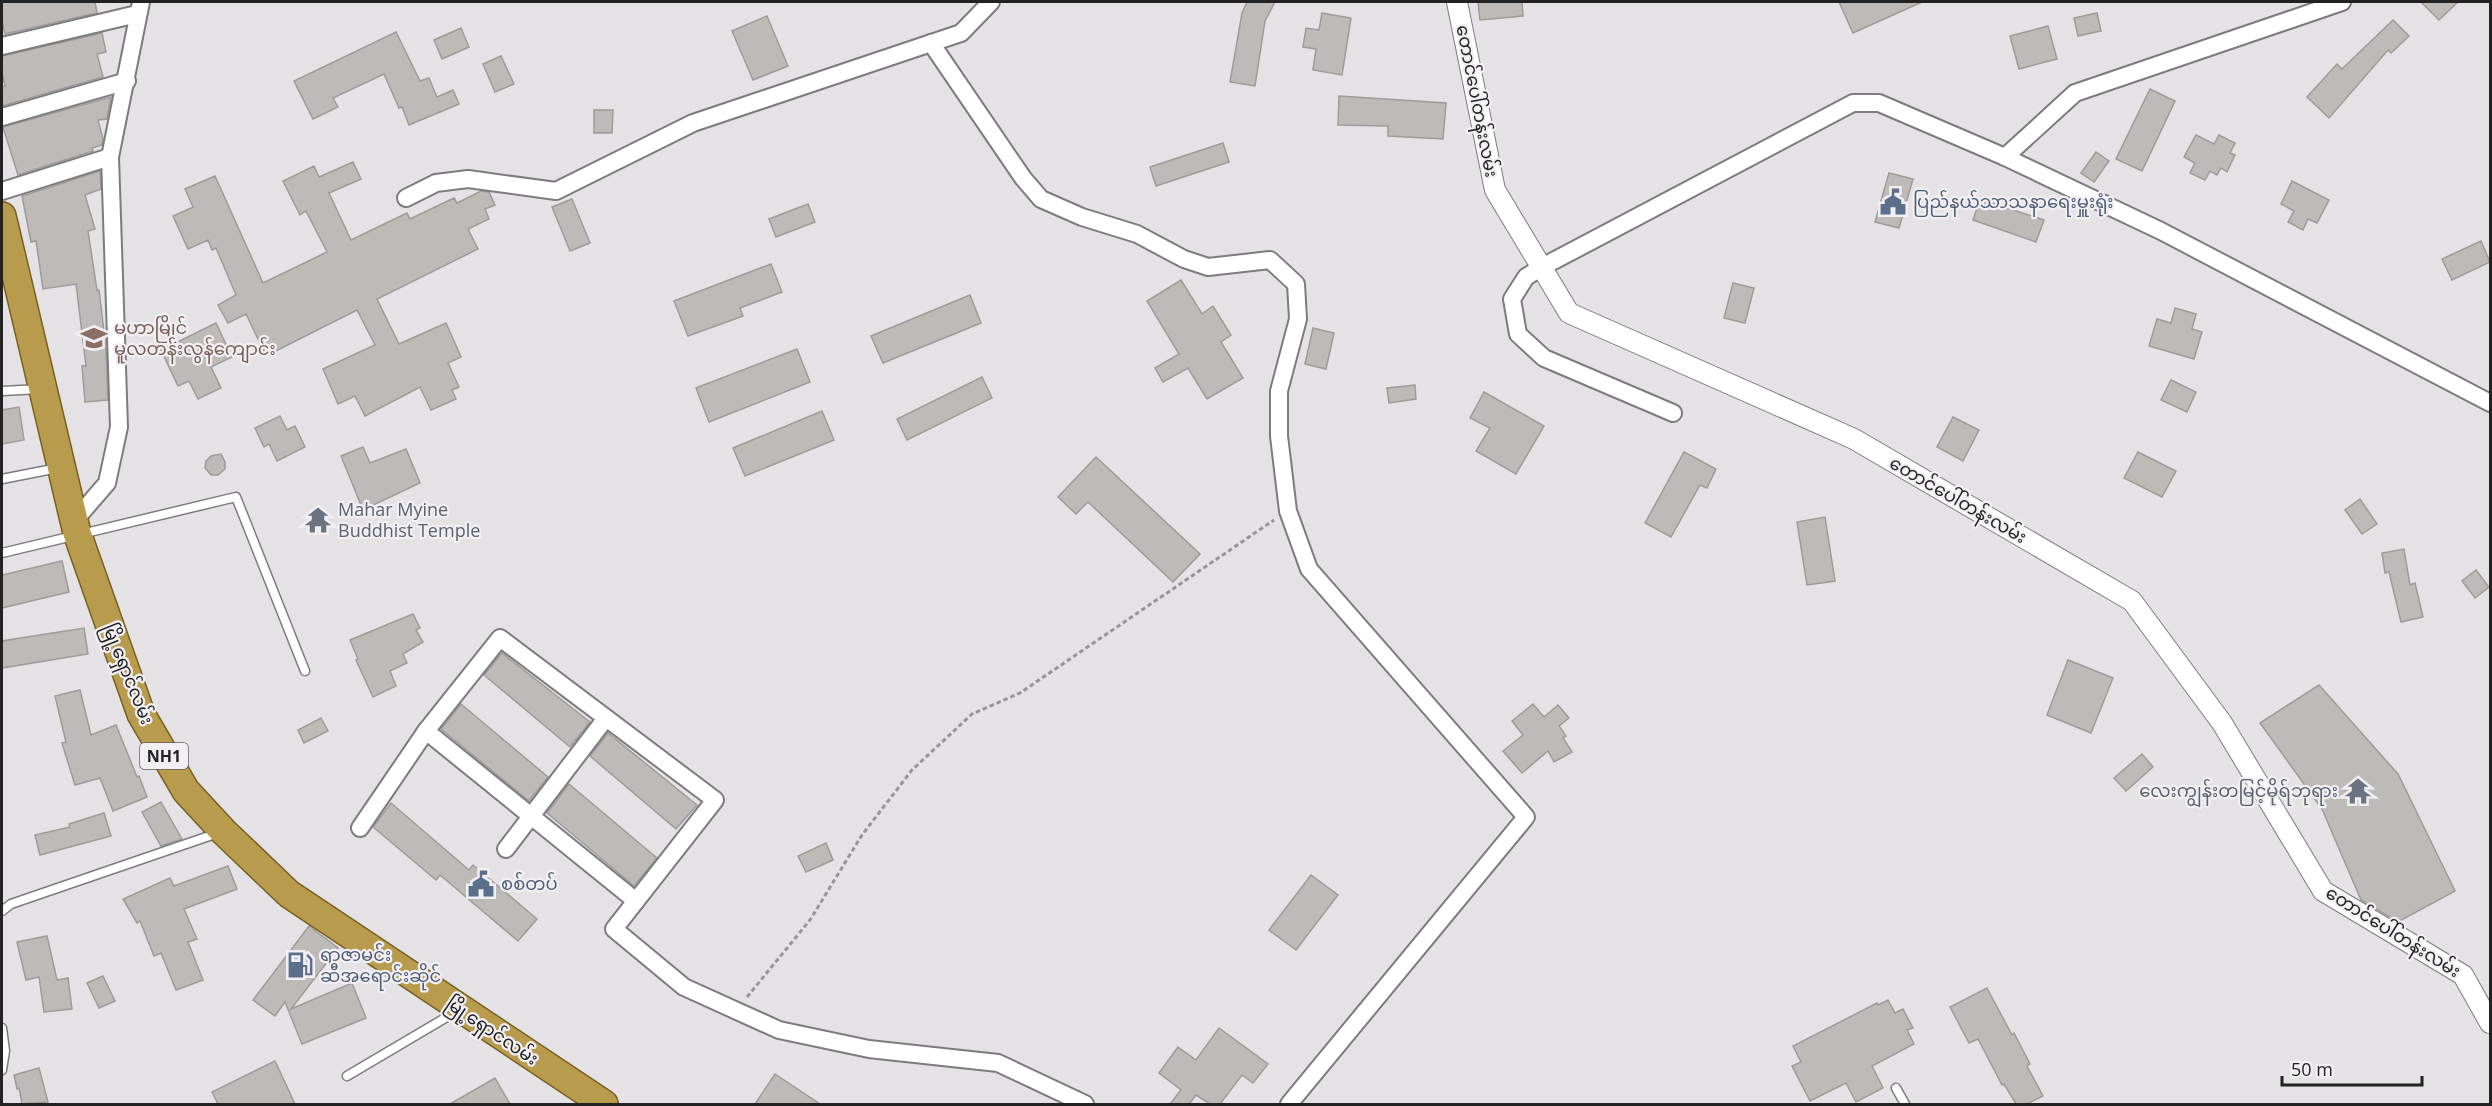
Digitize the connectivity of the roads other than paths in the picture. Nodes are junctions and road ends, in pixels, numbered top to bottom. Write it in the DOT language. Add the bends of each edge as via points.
graph roads {
  1 [pos="991,2"];
  2 [pos="1457,2"];
  3 [pos="2342,2"];
  4 [pos="139,8"];
  5 [pos="931,43"];
  6 [pos="2,46"];
  7 [pos="127,81"];
  8 [pos="2,117"];
  9 [pos="110,157"];
  10 [pos="2004,157"];
  11 [pos="2,191"];
  12 [pos="406,198"];
  13 [pos="2,216"];
  14 [pos="1542,267"];
  15 [pos="44,389"];
  16 [pos="2,391"];
  17 [pos="2490,403"];
  18 [pos="1673,413"];
  19 [pos="61,468"];
  20 [pos="2,479"];
  21 [pos="76,527"];
  22 [pos="2,553"];
  23 [pos="305,671"];
  24 [pos="606,718"];
  25 [pos="426,731"];
  26 [pos="532,817"];
  27 [pos="360,828"];
  28 [pos="223,831"];
  29 [pos="506,849"];
  30 [pos="636,901"];
  31 [pos="2,911"];
  32 [pos="460,1009"];
  33 [pos="2490,1023"];
  34 [pos="2,1028"];
  35 [pos="2,1070"];
  36 [pos="347,1076"];
  37 [pos="1896,1088"];
  38 [pos="604,1104"];
  39 [pos="1085,1104"];
  40 [pos="1289,1104"];
  41 [pos="1905,1104"];
  1 -- 5 [label="street" via="961,33"];
  2 -- 14 [label="street, တောင်ပေါ်တန်းလမ်း" via="1495,190"];
  3 -- 10 [label="street" via="2075,93"];
  4 -- 6 [label="street"];
  4 -- 7 [label="street"];
  5 -- 12 [label="street" via="693,123 556,190 468,179 436,183"];
  5 -- 40 [label="street" via="1041,200 1137,234 1208,267 1270,260 1296,284 1298,319 1279,391 1279,436 1288,511 1310,569 1526,817"];
  7 -- 8 [label="street"];
  7 -- 9 [label="street"];
  9 -- 11 [label="street"];
  9 -- 21 [label="street" via="119,427 107,483"];
  10 -- 14 [label="street" via="1879,103 1853,103"];
  10 -- 17 [label="street" via="2161,231"];
  13 -- 15 [label="highway, မြို့ရှောင်လမ်း / NH1" via="14,287"];
  14 -- 18 [label="street" via="1526,277 1512,299 1518,334 1544,358"];
  14 -- 33 [label="street, တောင်ပေါ်တန်းလမ်း" via="1569,312 1854,439 2132,601 2222,723 2323,891 2463,975"];
  15 -- 16 [label="lane"];
  15 -- 19 [label="highway, မြို့ရှောင်လမ်း / NH1"];
  19 -- 20 [label="lane"];
  19 -- 21 [label="highway, မြို့ရှောင်လမ်း / NH1"];
  21 -- 22 [label="lane"];
  21 -- 23 [label="lane" via="236,497"];
  21 -- 28 [label="highway, မြို့ရှောင်လမ်း / NH1" via="141,714 186,791"];
  24 -- 25 [label="street" via="500,638"];
  24 -- 26 [label="street"];
  24 -- 30 [label="street" via="715,800"];
  25 -- 26 [label="street"];
  25 -- 27 [label="street"];
  26 -- 29 [label="street"];
  26 -- 30 [label="street"];
  28 -- 31 [label="lane" via="11,904"];
  28 -- 32 [label="highway, မြို့ရှောင်လမ်း / NH1" via="289,894"];
  30 -- 39 [label="street" via="614,928 684,987 736,1011 779,1030 858,1047 998,1063"];
  32 -- 36 [label="lane"];
  32 -- 38 [label="highway, မြို့ရှောင်လမ်း / NH1"];
  34 -- 35 [label="lane"];
  37 -- 41 [label="lane"];
}
